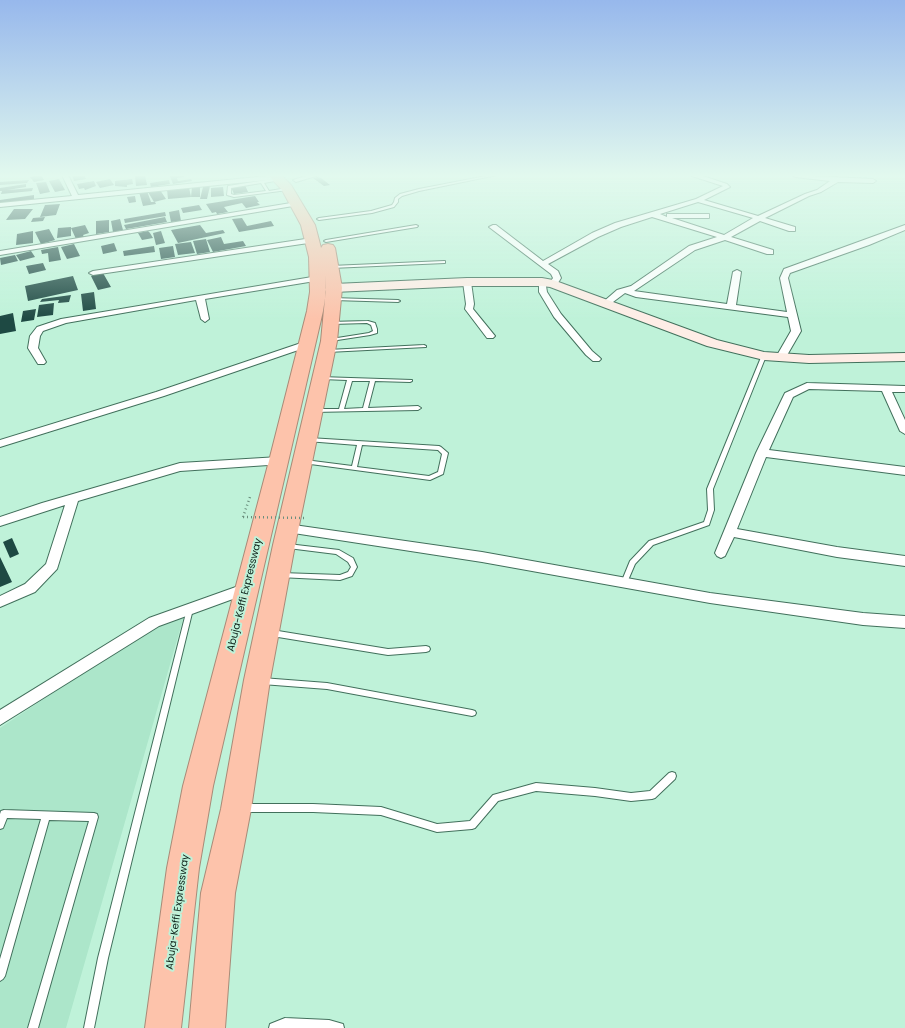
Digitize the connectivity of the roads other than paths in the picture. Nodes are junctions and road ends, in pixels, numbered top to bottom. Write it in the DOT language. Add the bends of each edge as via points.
graph roads {
  1 [pos="122,223"];
  2 [pos="317,223"];
  3 [pos="344,223"];
  4 [pos="624,223"];
  5 [pos="685,223"];
  6 [pos="750,223"];
  7 [pos="774,223"];
  8 [pos="416,226"];
  9 [pos="492,227"];
  10 [pos="905,227"];
  11 [pos="792,229"];
  12 [pos="319,233"];
  13 [pos="726,237"];
  14 [pos="770,252"];
  15 [pos="0,253"];
  16 [pos="444,262"];
  17 [pos="543,264"];
  18 [pos="737,272"];
  19 [pos="93,273"];
  20 [pos="467,282"];
  21 [pos="329,283"];
  22 [pos="547,283"];
  23 [pos="626,291"];
  24 [pos="200,297"];
  25 [pos="398,301"];
  26 [pos="606,303"];
  27 [pos="731,307"];
  28 [pos="794,315"];
  29 [pos="205,320"];
  30 [pos="490,336"];
  31 [pos="323,340"];
  32 [pos="424,346"];
  33 [pos="764,356"];
  34 [pos="905,356"];
  35 [pos="781,357"];
  36 [pos="596,359"];
  37 [pos="41,362"];
  38 [pos="321,378"];
  39 [pos="350,379"];
  40 [pos="373,380"];
  41 [pos="410,381"];
  42 [pos="885,388"];
  43 [pos="905,389"];
  44 [pos="418,408"];
  45 [pos="341,410"];
  46 [pos="365,410"];
  47 [pos="313,411"];
  48 [pos="905,431"];
  49 [pos="360,443"];
  50 [pos="0,444"];
  51 [pos="762,453"];
  52 [pos="296,454"];
  53 [pos="354,468"];
  54 [pos="905,471"];
  55 [pos="73,498"];
  56 [pos="0,522"];
  57 [pos="293,530"];
  58 [pos="730,532"];
  59 [pos="721,553"];
  60 [pos="905,561"];
  61 [pos="278,575"];
  62 [pos="624,583"];
  63 [pos="246,588"];
  64 [pos="0,602"];
  65 [pos="190,609"];
  66 [pos="905,622"];
  67 [pos="266,632"];
  68 [pos="426,649"];
  69 [pos="257,680"];
  70 [pos="472,713"];
  71 [pos="0,718"];
  72 [pos="672,776"];
  73 [pos="236,808"];
  74 [pos="46,815"];
  75 [pos="0,825"];
  76 [pos="0,976"];
  77 [pos="33,1028"];
  78 [pos="89,1028"];
  79 [pos="163,1028"];
  80 [pos="207,1028"];
  81 [pos="274,1028"];
  82 [pos="339,1028"];
  1 -- 15 [label="street"];
  2 -- 12 [label="highway, Abuja-Keffi Expressway"];
  3 -- 12 [label="lane"];
  4 -- 17 [label="street" via="595,234"];
  5 -- 13 [label="street"];
  6 -- 13 [label="street"];
  7 -- 11 [label="street"];
  8 -- 12 [label="lane"];
  9 -- 17 [label="street"];
  10 -- 28 [label="street" via="787,271 784,278"];
  12 -- 19 [label="street"];
  12 -- 21 [label="highway, Abuja-Keffi Expressway"];
  13 -- 14 [label="street"];
  13 -- 23 [label="street" via="692,248"];
  16 -- 21 [label="lane"];
  17 -- 22 [label="street" via="555,273 557,278"];
  18 -- 27 [label="street"];
  20 -- 21 [label="street"];
  20 -- 22 [label="street"];
  20 -- 30 [label="street" via="469,309"];
  21 -- 24 [label="street"];
  21 -- 25 [label="lane"];
  21 -- 31 [label="highway, Abuja-Keffi Expressway"];
  21 -- 31 [label="highway, Abuja-Keffi Expressway" via="315,311"];
  22 -- 26 [label="street"];
  22 -- 36 [label="street" via="543,292 557,315 588,353"];
  23 -- 26 [label="street" via="620,292"];
  23 -- 27 [label="street"];
  24 -- 29 [label="street"];
  24 -- 37 [label="street" via="64,321 44,328 35,336 33,348"];
  26 -- 33 [label="street" via="712,343"];
  27 -- 28 [label="street"];
  28 -- 35 [label="street" via="796,331"];
  31 -- 31 [label="lane" via="370,334 375,328 368,322"];
  31 -- 32 [label="lane"];
  31 -- 38 [label="highway, Abuja-Keffi Expressway"];
  31 -- 50 [label="street"];
  31 -- 52 [label="highway, Abuja-Keffi Expressway"];
  33 -- 35 [label="street"];
  33 -- 62 [label="lane" via="710,489 711,510 707,523 651,543 632,563"];
  34 -- 35 [label="street" via="809,359"];
  38 -- 39 [label="lane"];
  38 -- 47 [label="highway, Abuja-Keffi Expressway"];
  39 -- 40 [label="lane"];
  39 -- 45 [label="lane"];
  40 -- 41 [label="lane"];
  40 -- 46 [label="lane"];
  42 -- 43 [label="street"];
  42 -- 48 [label="street"];
  42 -- 51 [label="street" via="807,386 797,390 789,395"];
  44 -- 46 [label="lane"];
  45 -- 46 [label="lane"];
  45 -- 47 [label="lane"];
  47 -- 52 [label="highway, Abuja-Keffi Expressway"];
  49 -- 52 [label="lane"];
  49 -- 53 [label="lane"];
  49 -- 53 [label="lane" via="439,448 445,453 441,473 430,478"];
  51 -- 54 [label="street"];
  51 -- 58 [label="street"];
  52 -- 53 [label="lane"];
  52 -- 55 [label="street" via="180,467"];
  52 -- 57 [label="highway, Abuja-Keffi Expressway"];
  52 -- 63 [label="highway, Abuja-Keffi Expressway"];
  55 -- 56 [label="street"];
  55 -- 64 [label="street" via="52,566 30,588"];
  57 -- 61 [label="highway, Abuja-Keffi Expressway"];
  57 -- 61 [label="lane" via="351,560 354,567 350,574 340,578"];
  57 -- 62 [label="street" via="482,557"];
  58 -- 59 [label="street"];
  58 -- 60 [label="street" via="837,552"];
  61 -- 67 [label="highway, Abuja-Keffi Expressway"];
  62 -- 66 [label="street" via="710,598 863,619"];
  63 -- 65 [label="street"];
  63 -- 79 [label="highway, Abuja-Keffi Expressway" via="198,786 183,868"];
  65 -- 71 [label="street" via="154,622"];
  65 -- 78 [label="lane" via="103,958"];
  67 -- 68 [label="lane" via="388,652"];
  67 -- 69 [label="highway, Abuja-Keffi Expressway"];
  69 -- 70 [label="lane" via="327,686"];
  69 -- 73 [label="highway, Abuja-Keffi Expressway"];
  72 -- 73 [label="lane" via="652,795 631,797 536,787 496,798 472,825 437,828 381,811"];
  73 -- 80 [label="highway, Abuja-Keffi Expressway" via="218,892"];
  74 -- 75 [label="lane" via="4,814"];
  74 -- 76 [label="lane"];
  74 -- 77 [label="lane" via="94,817"];
  81 -- 82 [label="lane" via="286,1023 329,1025"];
}
